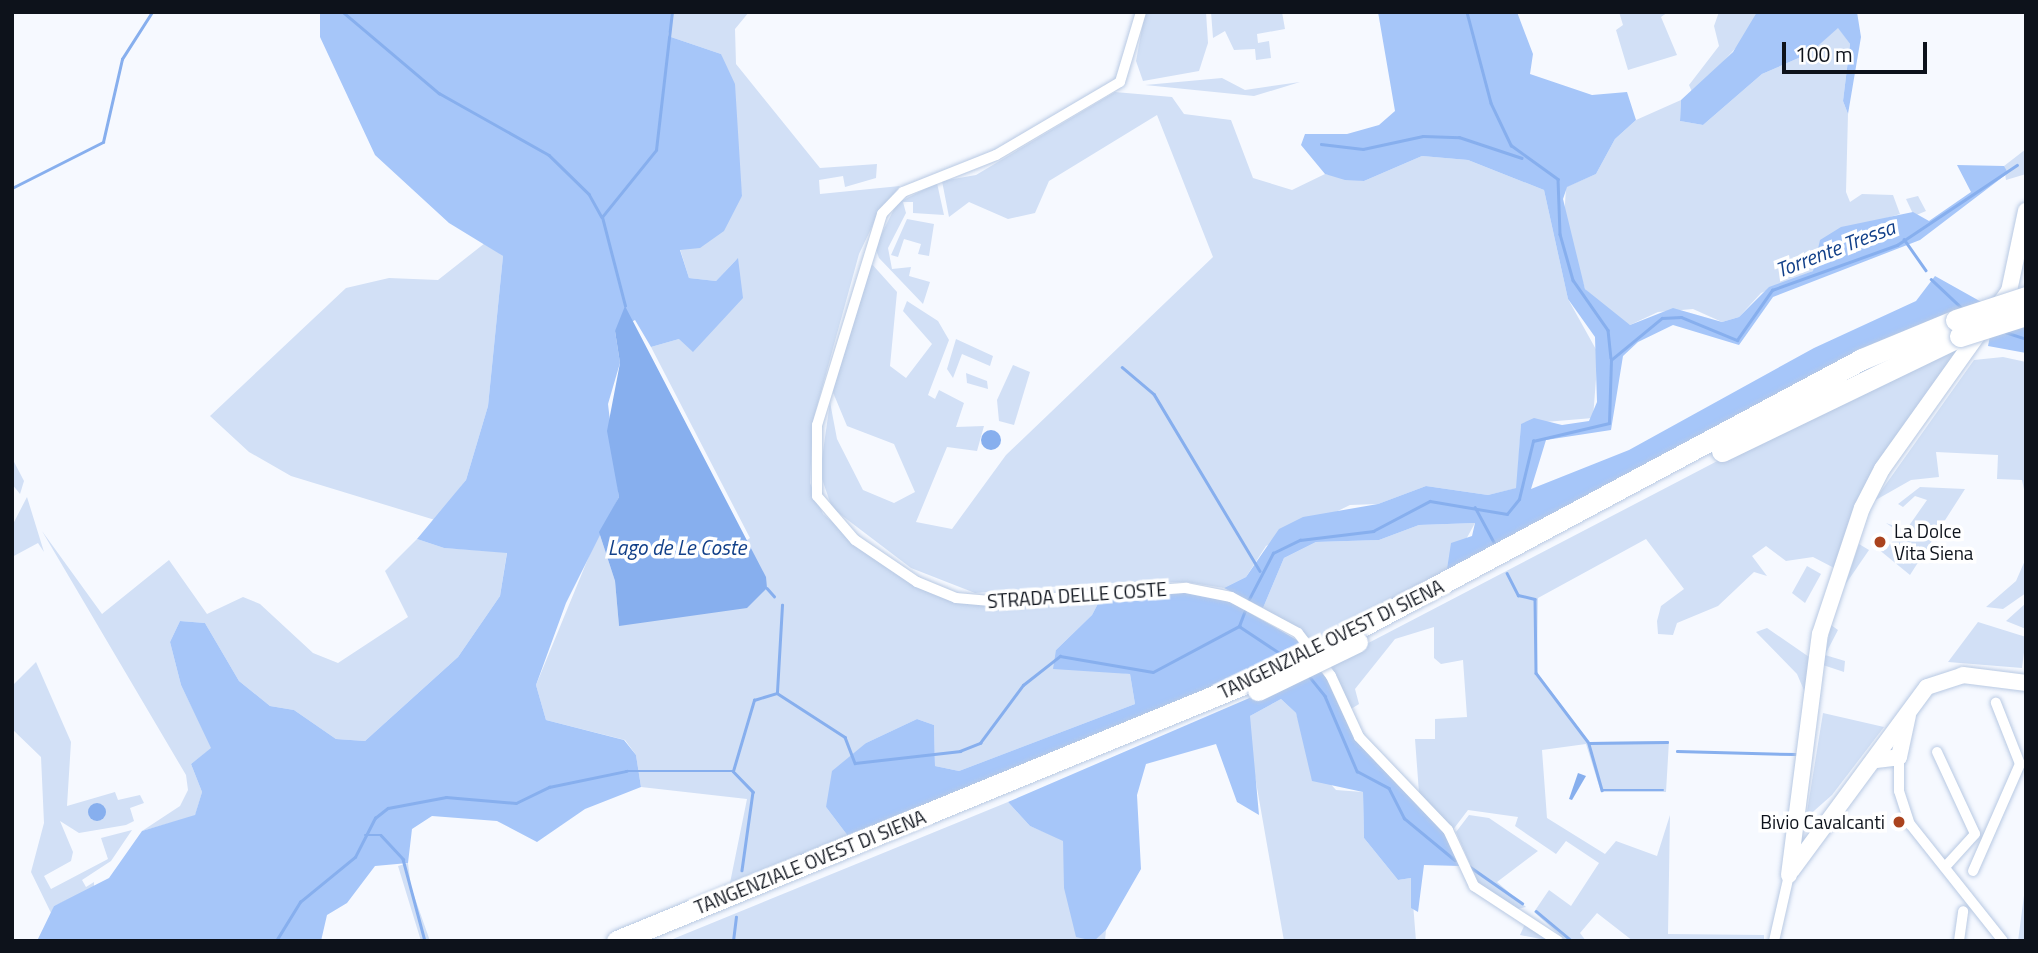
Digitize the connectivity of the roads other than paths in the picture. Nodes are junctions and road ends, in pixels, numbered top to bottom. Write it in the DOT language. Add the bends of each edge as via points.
graph roads {
  1 [pos="1141,12"];
  2 [pos="2026,211"];
  3 [pos="2026,297"];
  4 [pos="2026,315"];
  5 [pos="1966,332"];
  6 [pos="2026,683"];
  7 [pos="1918,696"];
  8 [pos="1996,703"];
  9 [pos="1937,752"];
  10 [pos="1086,756"];
  11 [pos="1899,757"];
  12 [pos="1875,760"];
  13 [pos="2022,773"];
  14 [pos="1796,830"];
  15 [pos="1811,842"];
  16 [pos="1945,867"];
  17 [pos="1973,871"];
  18 [pos="1788,875"];
  19 [pos="1963,911"];
  20 [pos="2003,940"];
  21 [pos="617,941"];
  22 [pos="648,941"];
  23 [pos="1558,941"];
  24 [pos="1774,941"];
  25 [pos="1959,941"];
  1 -- 23 [label="street, STRADA DELLE COSTE" via="1120,82 996,155 917,185 887,206 866,250 825,388 813,482 824,511 855,540 917,582 956,598 1002,603 1186,588 1231,597 1263,613 1312,643 1359,737 1448,830 1474,886"];
  2 -- 5 [label="street, bridge" via="2016,274 1995,317"];
  3 -- 5 [label="highway, TANGENZIALE OVEST DI SIENA, bridge"];
  4 -- 5 [label="highway, TANGENZIALE OVEST DI SIENA, bridge"];
  5 -- 10 [label="highway, TANGENZIALE OVEST DI SIENA" via="1812,404 1354,637"];
  5 -- 14 [label="street" via="1865,499 1820,634"];
  6 -- 7 [label="street" via="1957,676"];
  7 -- 11 [label="street"];
  7 -- 12 [label="street"];
  8 -- 13 [label="street" via="2020,751"];
  9 -- 16 [label="street" via="1975,834"];
  10 -- 21 [label="highway, TANGENZIALE OVEST DI SIENA"];
  10 -- 22 [label="highway, TANGENZIALE OVEST DI SIENA"];
  11 -- 12 [label="street"];
  11 -- 16 [label="street" via="1907,819"];
  12 -- 15 [label="street"];
  13 -- 17 [label="street" via="2005,785"];
  14 -- 15 [label="street"];
  14 -- 18 [label="street"];
  15 -- 18 [label="street"];
  16 -- 20 [label="street"];
  18 -- 24 [label="street"];
  19 -- 25 [label="street"];
}
